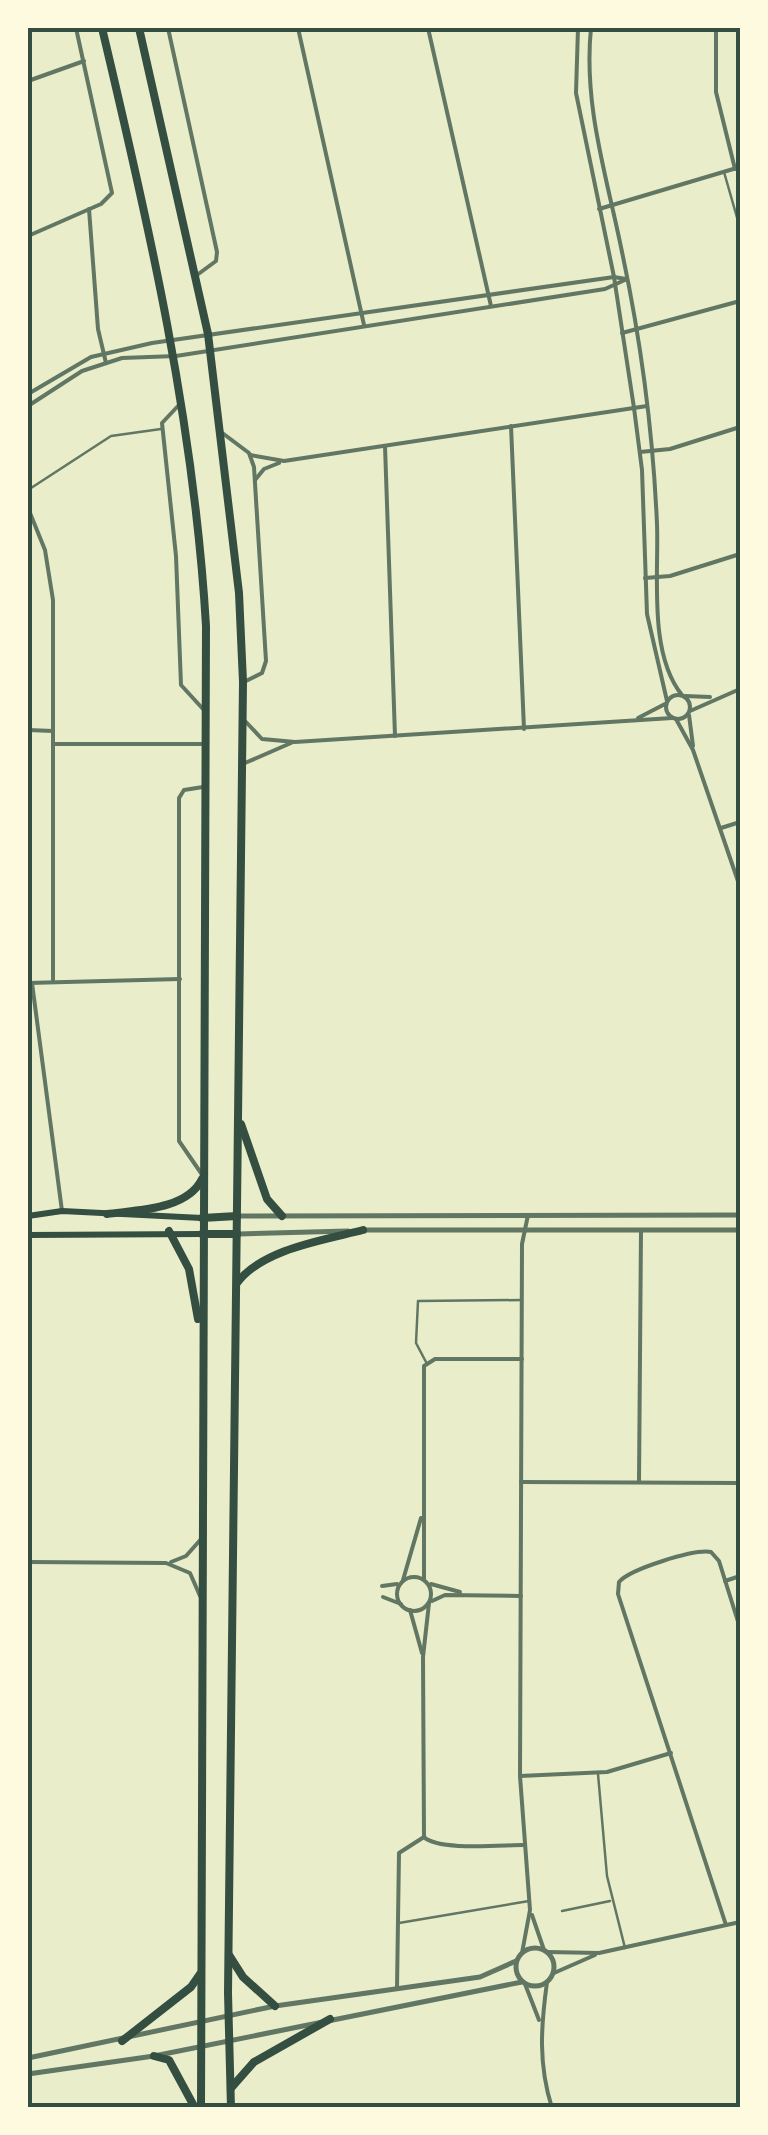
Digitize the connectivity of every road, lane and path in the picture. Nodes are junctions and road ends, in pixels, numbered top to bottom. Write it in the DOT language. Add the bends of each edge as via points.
graph roads {
  1 [pos="76,28"];
  2 [pos="102,28"];
  3 [pos="139,28"];
  4 [pos="168,28"];
  5 [pos="298,28"];
  6 [pos="428,28"];
  7 [pos="578,28"];
  8 [pos="591,28"];
  9 [pos="716,28"];
  10 [pos="86,61"];
  11 [pos="28,80"];
  12 [pos="595,130"];
  13 [pos="582,133"];
  14 [pos="738,168"];
  15 [pos="724,172"];
  16 [pos="612,206"];
  17 [pos="89,208"];
  18 [pos="600,210"];
  19 [pos="740,228"];
  20 [pos="28,236"];
  21 [pos="197,275"];
  22 [pos="614,276"];
  23 [pos="628,279"];
  24 [pos="616,286"];
  25 [pos="489,296"];
  26 [pos="740,300"];
  27 [pos="491,306"];
  28 [pos="362,315"];
  29 [pos="364,325"];
  30 [pos="273,328"];
  31 [pos="636,331"];
  32 [pos="208,334"];
  33 [pos="622,334"];
  34 [pos="274,338"];
  35 [pos="173,340"];
  36 [pos="210,351"];
  37 [pos="103,353"];
  38 [pos="176,356"];
  39 [pos="106,362"];
  40 [pos="28,394"];
  41 [pos="184,402"];
  42 [pos="28,406"];
  43 [pos="647,406"];
  44 [pos="634,408"];
  45 [pos="512,426"];
  46 [pos="740,427"];
  47 [pos="163,429"];
  48 [pos="221,432"];
  49 [pos="385,446"];
  50 [pos="654,451"];
  51 [pos="640,452"];
  52 [pos="250,455"];
  53 [pos="284,461"];
  54 [pos="255,480"];
  55 [pos="28,490"];
  56 [pos="656,494"];
  57 [pos="642,495"];
  58 [pos="28,508"];
  59 [pos="740,554"];
  60 [pos="659,577"];
  61 [pos="645,578"];
  62 [pos="243,682"];
  63 [pos="740,689"];
  64 [pos="683,696"];
  65 [pos="715,697"];
  66 [pos="666,702"];
  67 [pos="207,712"];
  68 [pos="689,712"];
  69 [pos="243,717"];
  70 [pos="674,718"];
  71 [pos="634,720"];
  72 [pos="524,729"];
  73 [pos="28,730"];
  74 [pos="54,731"];
  75 [pos="396,736"];
  76 [pos="296,742"];
  77 [pos="53,744"];
  78 [pos="206,744"];
  79 [pos="693,750"];
  80 [pos="242,765"];
  81 [pos="206,786"];
  82 [pos="740,822"];
  83 [pos="720,828"];
  84 [pos="740,887"];
  85 [pos="180,979"];
  86 [pos="53,980"];
  87 [pos="30,983"];
  88 [pos="238,1114"];
  89 [pos="203,1176"];
  90 [pos="62,1211"];
  91 [pos="107,1214"];
  92 [pos="528,1214"];
  93 [pos="740,1215"];
  94 [pos="28,1216"];
  95 [pos="237,1216"];
  96 [pos="282,1216"];
  97 [pos="202,1218"];
  98 [pos="363,1230"];
  99 [pos="522,1230"];
  100 [pos="641,1230"];
  101 [pos="740,1230"];
  102 [pos="168,1231"];
  103 [pos="202,1234"];
  104 [pos="237,1234"];
  105 [pos="28,1235"];
  106 [pos="237,1282"];
  107 [pos="409,1300"];
  108 [pos="522,1300"];
  109 [pos="418,1301"];
  110 [pos="202,1338"];
  111 [pos="522,1359"];
  112 [pos="426,1362"];
  113 [pos="521,1482"];
  114 [pos="639,1482"];
  115 [pos="740,1483"];
  116 [pos="423,1507"];
  117 [pos="202,1537"];
  118 [pos="28,1562"];
  119 [pos="166,1563"];
  120 [pos="740,1576"];
  121 [pos="402,1581"];
  122 [pos="426,1581"];
  123 [pos="725,1581"];
  124 [pos="382,1586"];
  125 [pos="470,1594"];
  126 [pos="522,1596"];
  127 [pos="383,1597"];
  128 [pos="203,1602"];
  129 [pos="429,1602"];
  130 [pos="401,1604"];
  131 [pos="410,1610"];
  132 [pos="740,1628"];
  133 [pos="423,1658"];
  134 [pos="671,1753"];
  135 [pos="598,1773"];
  136 [pos="520,1776"];
  137 [pos="424,1837"];
  138 [pos="523,1845"];
  139 [pos="530,1901"];
  140 [pos="612,1901"];
  141 [pos="530,1910"];
  142 [pos="562,1910"];
  143 [pos="740,1922"];
  144 [pos="397,1923"];
  145 [pos="726,1925"];
  146 [pos="625,1948"];
  147 [pos="546,1951"];
  148 [pos="599,1952"];
  149 [pos="522,1953"];
  150 [pos="229,1955"];
  151 [pos="516,1962"];
  152 [pos="554,1972"];
  153 [pos="200,1974"];
  154 [pos="547,1982"];
  155 [pos="524,1983"];
  156 [pos="415,1986"];
  157 [pos="396,1988"];
  158 [pos="424,2001"];
  159 [pos="416,2002"];
  160 [pos="275,2006"];
  161 [pos="229,2016"];
  162 [pos="330,2018"];
  163 [pos="202,2022"];
  164 [pos="540,2024"];
  165 [pos="230,2040"];
  166 [pos="122,2041"];
  167 [pos="202,2046"];
  168 [pos="154,2056"];
  169 [pos="28,2058"];
  170 [pos="28,2074"];
  171 [pos="230,2088"];
  172 [pos="198,2108"];
  173 [pos="231,2108"];
  174 [pos="552,2108"];
  1 -- 10 [label="street"];
  2 -- 35 [label="highway"];
  3 -- 21 [label="highway"];
  4 -- 21 [label="street" via="217,252 216,261"];
  5 -- 28 [label="street"];
  6 -- 25 [label="street"];
  7 -- 13 [label="street"];
  8 -- 12 [label="street"];
  9 -- 14 [label="street" via="716,92"];
  10 -- 11 [label="street"];
  10 -- 17 [label="street" via="112,179 110,198"];
  12 -- 13 [label="street"];
  12 -- 16 [label="street"];
  13 -- 18 [label="street"];
  14 -- 15 [label="street"];
  15 -- 16 [label="street"];
  15 -- 19 [label="lane"];
  16 -- 18 [label="street"];
  16 -- 23 [label="street"];
  17 -- 20 [label="street"];
  17 -- 37 [label="street"];
  18 -- 22 [label="street"];
  21 -- 32 [label="highway"];
  22 -- 23 [label="street"];
  22 -- 24 [label="street"];
  22 -- 25 [label="street"];
  23 -- 24 [label="street"];
  23 -- 31 [label="street"];
  24 -- 27 [label="street"];
  24 -- 33 [label="street"];
  25 -- 27 [label="street"];
  25 -- 28 [label="street"];
  26 -- 31 [label="street"];
  27 -- 29 [label="street"];
  28 -- 29 [label="street"];
  28 -- 30 [label="street"];
  29 -- 34 [label="street"];
  30 -- 32 [label="street"];
  30 -- 34 [label="street"];
  31 -- 33 [label="street"];
  31 -- 43 [label="street"];
  32 -- 35 [label="street"];
  32 -- 36 [label="highway"];
  33 -- 44 [label="street"];
  34 -- 36 [label="street"];
  35 -- 37 [label="street"];
  35 -- 38 [label="highway"];
  36 -- 38 [label="street"];
  36 -- 48 [label="highway"];
  37 -- 39 [label="street"];
  37 -- 40 [label="street"];
  38 -- 39 [label="street"];
  38 -- 41 [label="highway"];
  39 -- 42 [label="street"];
  41 -- 47 [label="street" via="165,417"];
  41 -- 67 [label="highway" via="201,538"];
  43 -- 44 [label="street"];
  43 -- 50 [label="street"];
  44 -- 45 [label="street"];
  44 -- 51 [label="street"];
  45 -- 49 [label="street"];
  45 -- 72 [label="street"];
  46 -- 50 [label="street"];
  47 -- 55 [label="lane" via="110,436"];
  47 -- 67 [label="street" via="180,684"];
  48 -- 52 [label="street"];
  48 -- 62 [label="highway"];
  49 -- 53 [label="street"];
  49 -- 75 [label="street"];
  50 -- 51 [label="street"];
  50 -- 56 [label="street"];
  51 -- 57 [label="street"];
  52 -- 53 [label="street"];
  52 -- 54 [label="street"];
  53 -- 54 [label="street"];
  54 -- 62 [label="street" via="266,661 262,673"];
  56 -- 57 [label="street"];
  56 -- 60 [label="street"];
  57 -- 61 [label="street"];
  58 -- 74 [label="street" via="52,588"];
  59 -- 60 [label="street"];
  60 -- 61 [label="street"];
  60 -- 64 [label="street" via="662,638"];
  61 -- 66 [label="street" via="650,641"];
  62 -- 69 [label="highway"];
  63 -- 65 [label="street"];
  64 -- 65 [label="street"];
  64 -- 66 [label="street"];
  64 -- 68 [label="street"];
  65 -- 68 [label="street"];
  66 -- 70 [label="street"];
  66 -- 71 [label="street"];
  67 -- 78 [label="highway"];
  68 -- 70 [label="street"];
  68 -- 79 [label="street"];
  69 -- 76 [label="street" via="262,739"];
  69 -- 80 [label="highway"];
  70 -- 71 [label="street"];
  70 -- 79 [label="street"];
  71 -- 72 [label="street"];
  72 -- 75 [label="street"];
  73 -- 74 [label="street"];
  74 -- 77 [label="street"];
  75 -- 76 [label="street"];
  76 -- 80 [label="street"];
  77 -- 78 [label="street"];
  77 -- 86 [label="street"];
  78 -- 81 [label="highway"];
  79 -- 83 [label="street"];
  80 -- 88 [label="highway"];
  81 -- 85 [label="street" via="180,798"];
  81 -- 89 [label="highway"];
  82 -- 83 [label="street"];
  83 -- 84 [label="street"];
  85 -- 86 [label="street"];
  85 -- 89 [label="street" via="179,1141"];
  86 -- 87 [label="street"];
  87 -- 90 [label="street"];
  88 -- 95 [label="highway"];
  88 -- 96 [label="highway" via="267,1200"];
  89 -- 91 [label="highway" via="194,1191 171,1203"];
  89 -- 97 [label="highway"];
  90 -- 91 [label="main road"];
  90 -- 94 [label="main road"];
  91 -- 97 [label="main road"];
  92 -- 93 [label="street"];
  92 -- 96 [label="street"];
  92 -- 99 [label="street"];
  95 -- 96 [label="street"];
  95 -- 97 [label="highway"];
  95 -- 104 [label="highway"];
  97 -- 103 [label="highway"];
  98 -- 99 [label="street"];
  98 -- 104 [label="street"];
  98 -- 106 [label="highway" via="262,1262"];
  99 -- 100 [label="street"];
  99 -- 108 [label="street"];
  100 -- 101 [label="street"];
  100 -- 114 [label="street"];
  102 -- 103 [label="main road"];
  102 -- 105 [label="main road"];
  102 -- 110 [label="highway" via="189,1269"];
  103 -- 104 [label="highway"];
  103 -- 110 [label="highway"];
  104 -- 106 [label="highway"];
  106 -- 150 [label="highway"];
  107 -- 109 [label="lane"];
  108 -- 109 [label="lane"];
  108 -- 111 [label="street"];
  109 -- 112 [label="lane" via="416,1342"];
  110 -- 117 [label="highway"];
  111 -- 112 [label="street"];
  111 -- 113 [label="street"];
  112 -- 116 [label="street"];
  113 -- 114 [label="street"];
  113 -- 126 [label="street"];
  114 -- 115 [label="street"];
  116 -- 121 [label="street"];
  116 -- 122 [label="street"];
  117 -- 119 [label="street" via="186,1556"];
  117 -- 128 [label="highway"];
  118 -- 119 [label="street"];
  119 -- 128 [label="street" via="190,1573"];
  120 -- 123 [label="street"];
  121 -- 122 [label="street"];
  121 -- 124 [label="street"];
  121 -- 130 [label="street"];
  122 -- 125 [label="street"];
  122 -- 129 [label="street"];
  123 -- 132 [label="street"];
  123 -- 134 [label="street" via="716,1558 702,1551 618,1582"];
  125 -- 126 [label="street"];
  125 -- 129 [label="street"];
  126 -- 136 [label="street"];
  127 -- 130 [label="street"];
  128 -- 153 [label="highway"];
  129 -- 131 [label="street"];
  129 -- 133 [label="street"];
  130 -- 131 [label="street"];
  131 -- 133 [label="street"];
  133 -- 137 [label="street"];
  134 -- 135 [label="street"];
  134 -- 145 [label="street"];
  135 -- 136 [label="street"];
  135 -- 140 [label="lane"];
  136 -- 138 [label="street"];
  137 -- 138 [label="street" via="430,1843"];
  137 -- 144 [label="street" via="399,1853"];
  138 -- 139 [label="street"];
  139 -- 141 [label="street"];
  139 -- 144 [label="lane"];
  140 -- 142 [label="lane"];
  140 -- 146 [label="lane"];
  141 -- 147 [label="street"];
  141 -- 149 [label="street"];
  143 -- 145 [label="street"];
  144 -- 157 [label="street"];
  145 -- 146 [label="street"];
  146 -- 148 [label="street"];
  147 -- 148 [label="street"];
  147 -- 149 [label="street"];
  147 -- 152 [label="street"];
  148 -- 152 [label="street"];
  149 -- 151 [label="street"];
  150 -- 160 [label="highway"];
  150 -- 161 [label="highway"];
  151 -- 155 [label="street"];
  151 -- 156 [label="street" via="480,1977"];
  152 -- 154 [label="street"];
  153 -- 163 [label="highway"];
  153 -- 166 [label="highway"];
  154 -- 155 [label="street"];
  154 -- 164 [label="street"];
  155 -- 158 [label="street"];
  155 -- 164 [label="street"];
  156 -- 157 [label="street"];
  156 -- 158 [label="street"];
  156 -- 159 [label="street"];
  157 -- 160 [label="street"];
  158 -- 159 [label="street"];
  159 -- 162 [label="street"];
  160 -- 161 [label="street"];
  161 -- 163 [label="street"];
  161 -- 165 [label="highway"];
  162 -- 165 [label="street"];
  162 -- 171 [label="highway" via="254,2062"];
  163 -- 166 [label="street"];
  163 -- 167 [label="highway"];
  164 -- 174 [label="street"];
  165 -- 167 [label="street"];
  165 -- 171 [label="highway"];
  166 -- 169 [label="street"];
  167 -- 168 [label="street"];
  167 -- 172 [label="highway"];
  168 -- 170 [label="street"];
  168 -- 172 [label="highway" via="168,2060"];
  171 -- 173 [label="highway"];
}
